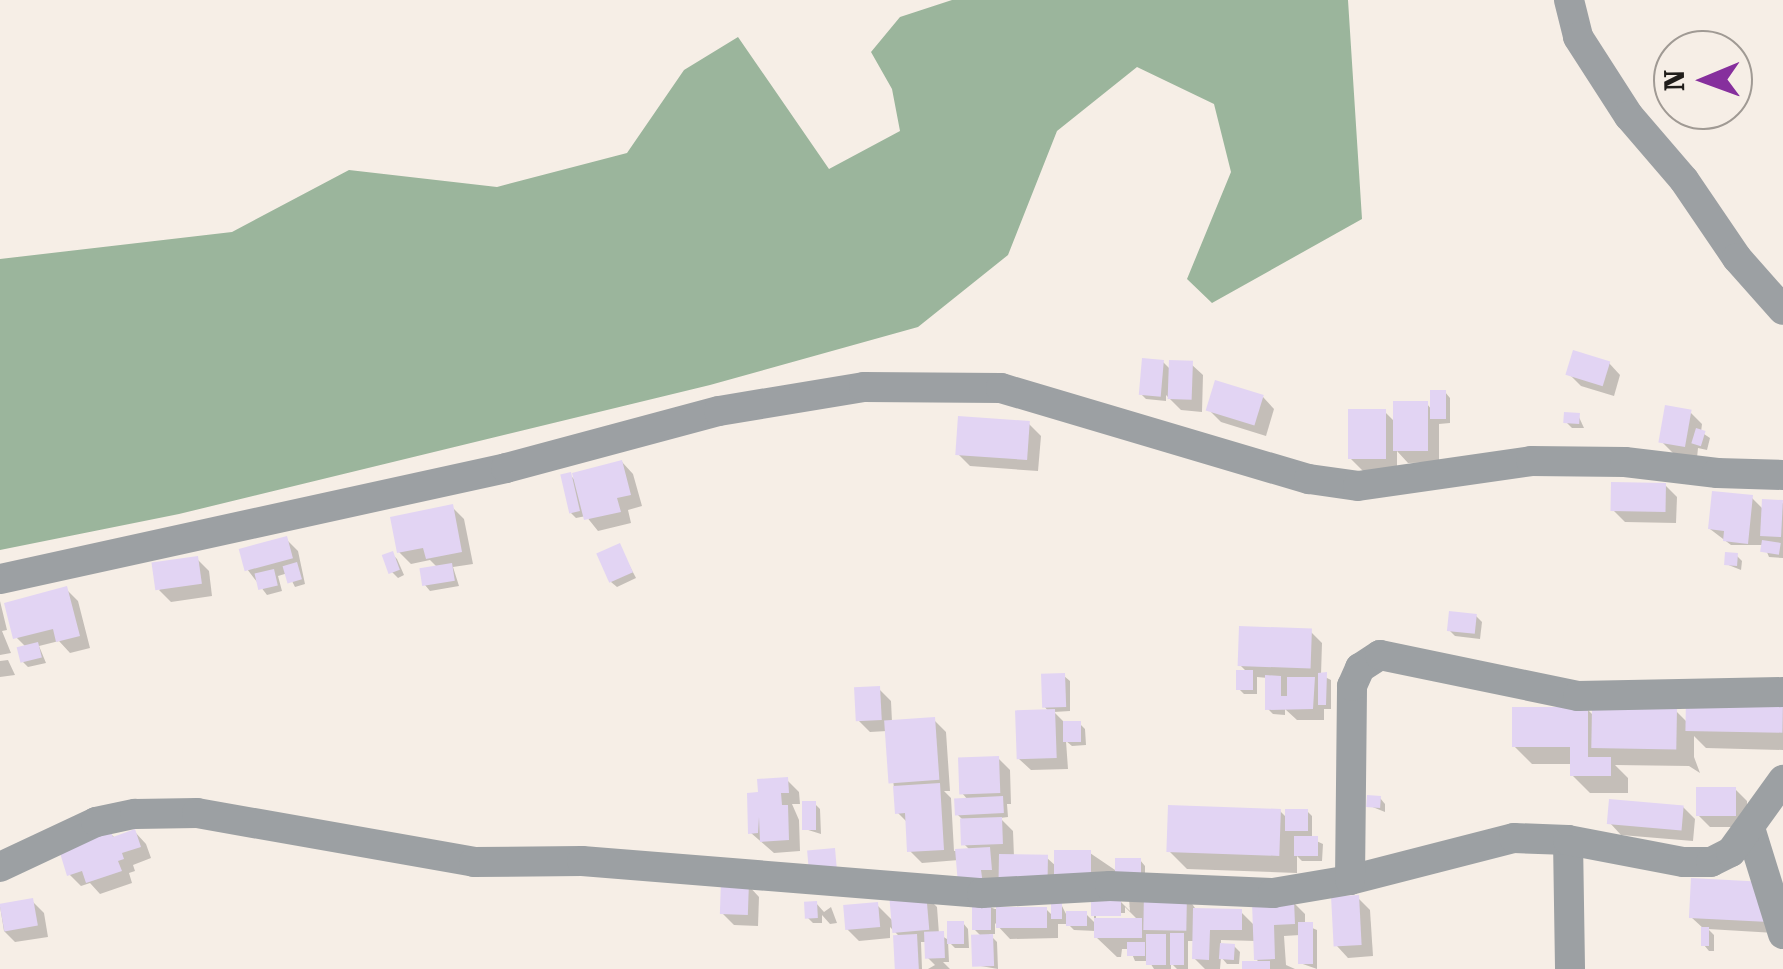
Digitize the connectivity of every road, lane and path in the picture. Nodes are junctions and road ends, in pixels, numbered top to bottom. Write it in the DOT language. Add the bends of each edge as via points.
graph roads {
  1 [pos="1569,0"];
  2 [pos="1783,310"];
  3 [pos="1783,476"];
  4 [pos="0,579"];
  5 [pos="1783,692"];
  6 [pos="1783,780"];
  7 [pos="1750,828"];
  8 [pos="1568,840"];
  9 [pos="0,867"];
  10 [pos="1350,880"];
  11 [pos="1783,934"];
  12 [pos="1570,969"];
  1 -- 2 [label="street" via="1578,37 1628,116"];
  3 -- 4 [label="street" via="1531,460 1358,486 1309,479 1001,388 864,387 719,412 506,468"];
  5 -- 10 [label="street" via="1578,696 1380,655 1360,668 1352,686"];
  6 -- 7 [label="street"];
  7 -- 8 [label="street" via="1731,852 1711,862"];
  7 -- 11 [label="street"];
  8 -- 10 [label="street" via="1514,838"];
  8 -- 12 [label="street"];
  9 -- 10 [label="street" via="96,822 197,813 474,862 582,862 963,892 1110,886 1272,893"];
}
